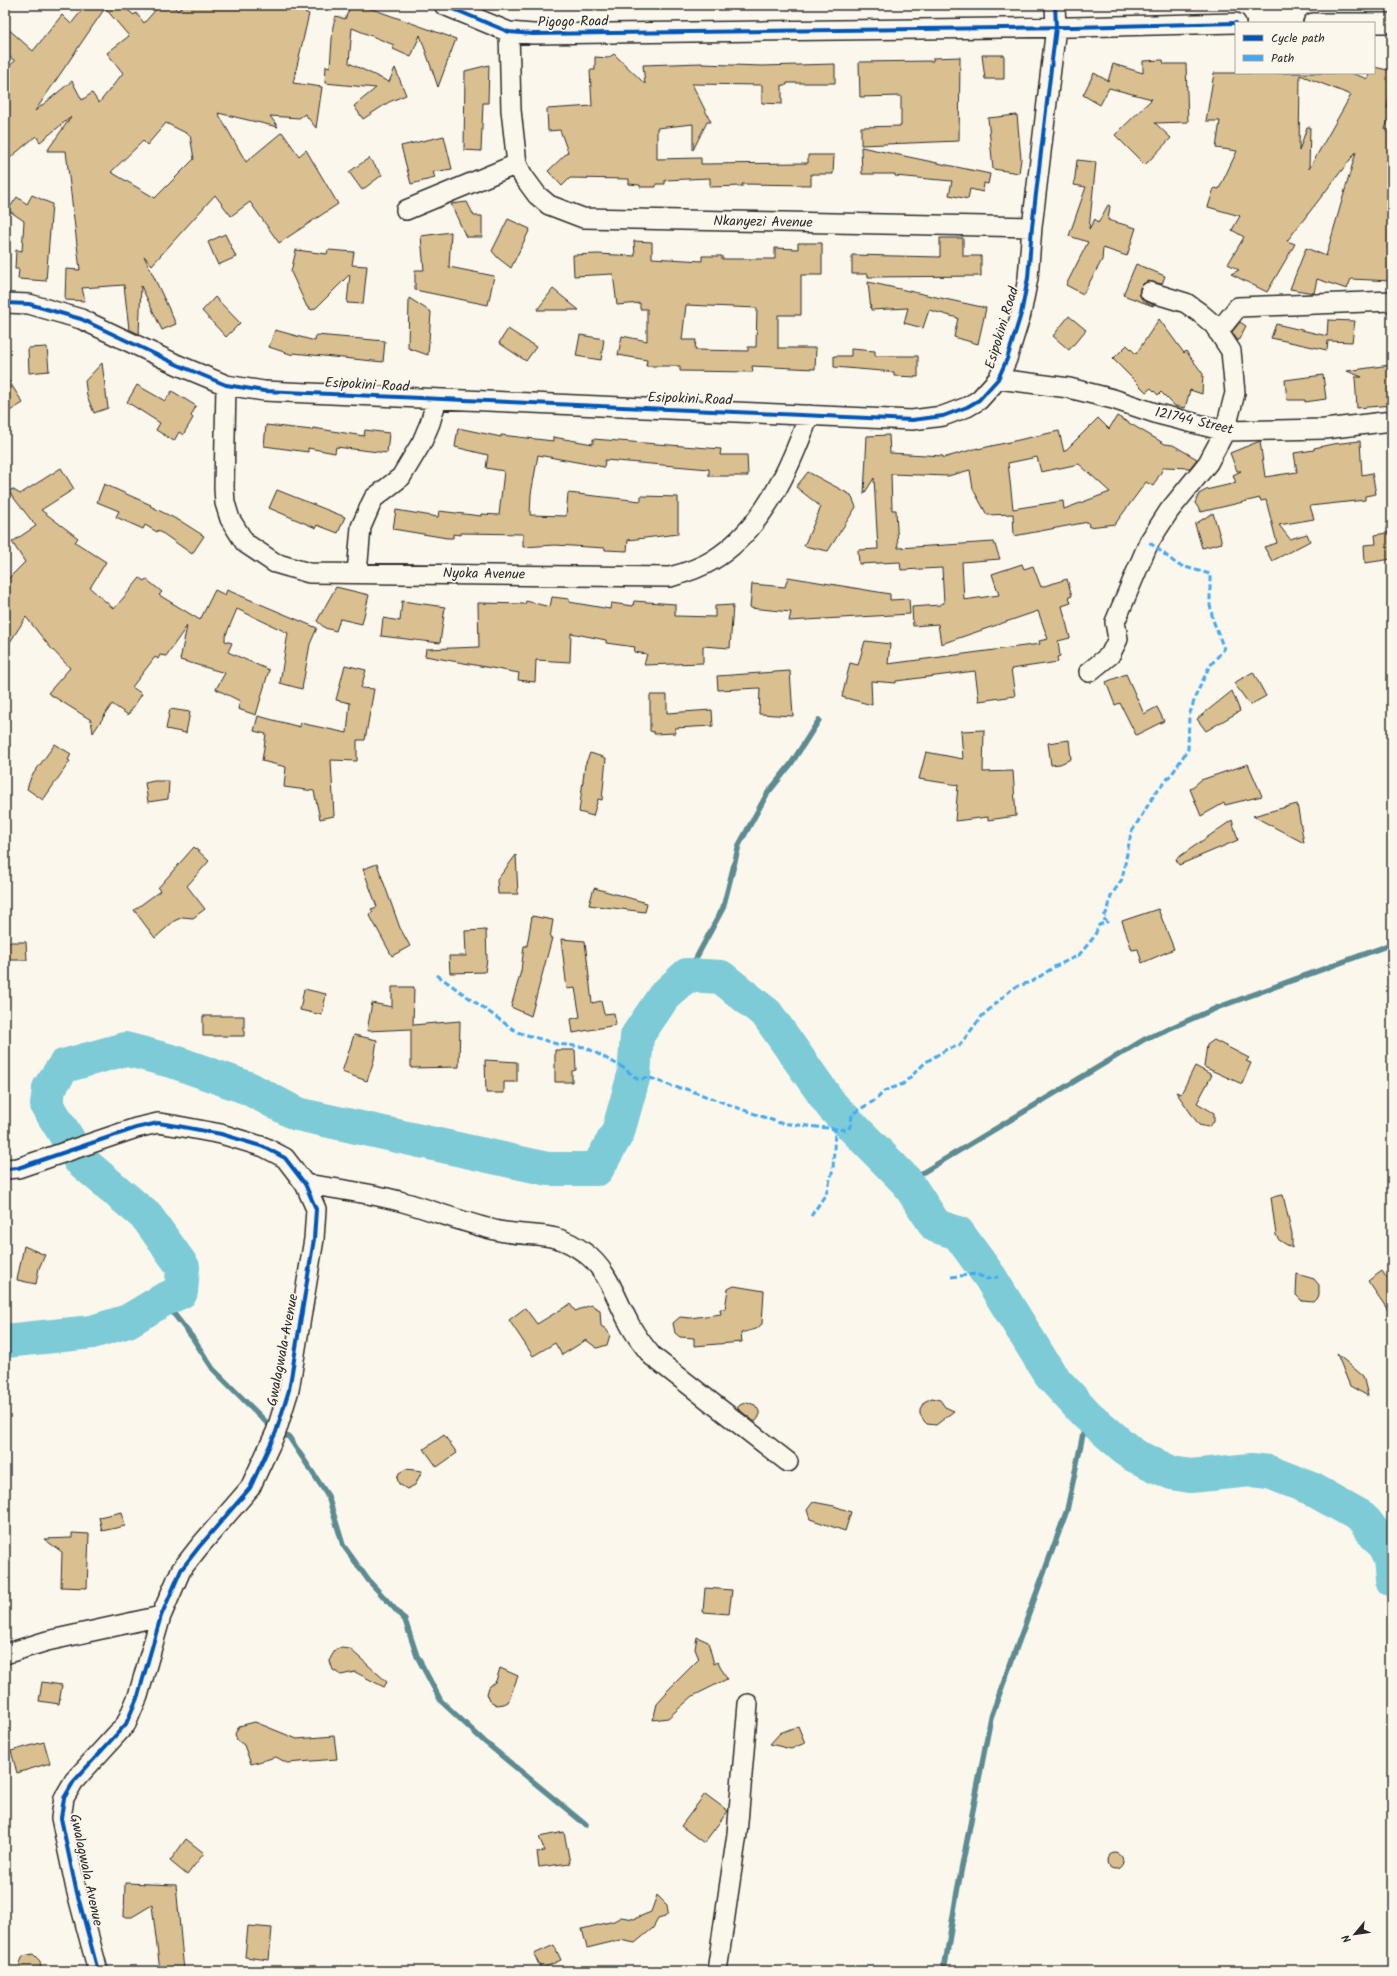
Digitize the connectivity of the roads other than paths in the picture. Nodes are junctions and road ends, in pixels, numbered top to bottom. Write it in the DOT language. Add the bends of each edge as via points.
graph roads {
  1 [pos="444,5"];
  2 [pos="1055,5"];
  3 [pos="1235,23"];
  4 [pos="1375,23"];
  5 [pos="1392,23"];
  6 [pos="1056,27"];
  7 [pos="509,32"];
  8 [pos="517,164"];
  9 [pos="406,210"];
  10 [pos="1032,227"];
  11 [pos="1150,292"];
  12 [pos="1392,301"];
  13 [pos="5,303"];
  14 [pos="1218,332"];
  15 [pos="998,380"];
  16 [pos="226,385"];
  17 [pos="437,399"];
  18 [pos="809,415"];
  19 [pos="1392,421"];
  20 [pos="1225,431"];
  21 [pos="357,573"];
  22 [pos="1090,672"];
  23 [pos="5,1169"];
  24 [pos="305,1184"];
  25 [pos="788,1462"];
  26 [pos="162,1616"];
  27 [pos="5,1654"];
  28 [pos="748,1704"];
  29 [pos="98,1971"];
  30 [pos="717,1971"];
  1 -- 7 [label="street, Pigogo Road"];
  2 -- 6 [label="street, Esipokini Road"];
  3 -- 6 [label="street, Pigogo Road"];
  4 -- 5 [label="street"];
  6 -- 7 [label="street, Pigogo Road" via="533,34"];
  6 -- 10 [label="street, Esipokini Road"];
  7 -- 8 [label="street, Nkanyezi Avenue" via="511,110"];
  8 -- 9 [label="street"];
  8 -- 10 [label="street, Nkanyezi Avenue" via="532,188 549,205 583,218"];
  10 -- 15 [label="street, Esipokini Road" via="1028,278 1021,314"];
  11 -- 14 [label="street" via="1186,303"];
  12 -- 14 [label="street" via="1238,307"];
  13 -- 16 [label="street, Esipokini Road" via="28,304 81,319"];
  14 -- 20 [label="street" via="1231,351 1235,393"];
  15 -- 18 [label="street, Esipokini Road" via="979,400 943,416 912,420"];
  15 -- 20 [label="street, 121744 Street" via="1069,388"];
  16 -- 17 [label="street, Esipokini Road" via="264,391"];
  16 -- 21 [label="street, Nyoka Avenue" via="225,503 237,533 245,543 275,563 308,573"];
  17 -- 18 [label="street, Esipokini Road"];
  17 -- 21 [label="street" via="422,442 401,477 374,498 371,504 361,527"];
  18 -- 21 [label="street, Nyoka Avenue" via="794,454 757,520 731,547 712,561 693,570 670,577"];
  19 -- 20 [label="street, 121744 Street" via="1325,429"];
  20 -- 22 [label="street" via="1208,463 1169,511 1149,542 1115,622 1118,639 1110,655"];
  23 -- 24 [label="street, Gwalagwala Avenue" via="18,1168 158,1123 221,1134 264,1147 285,1158"];
  24 -- 25 [label="street" via="402,1202 500,1231 562,1238 586,1253 608,1276 628,1322 652,1356"];
  24 -- 26 [label="street, Gwalagwala Avenue" via="316,1209 314,1239 289,1390 276,1432 250,1488 181,1570"];
  26 -- 27 [label="street" via="47,1641"];
  26 -- 29 [label="street, Gwalagwala Avenue" via="138,1696 126,1724 74,1781 64,1798 61,1818 76,1889"];
  28 -- 30 [label="street" via="737,1834"];
}
